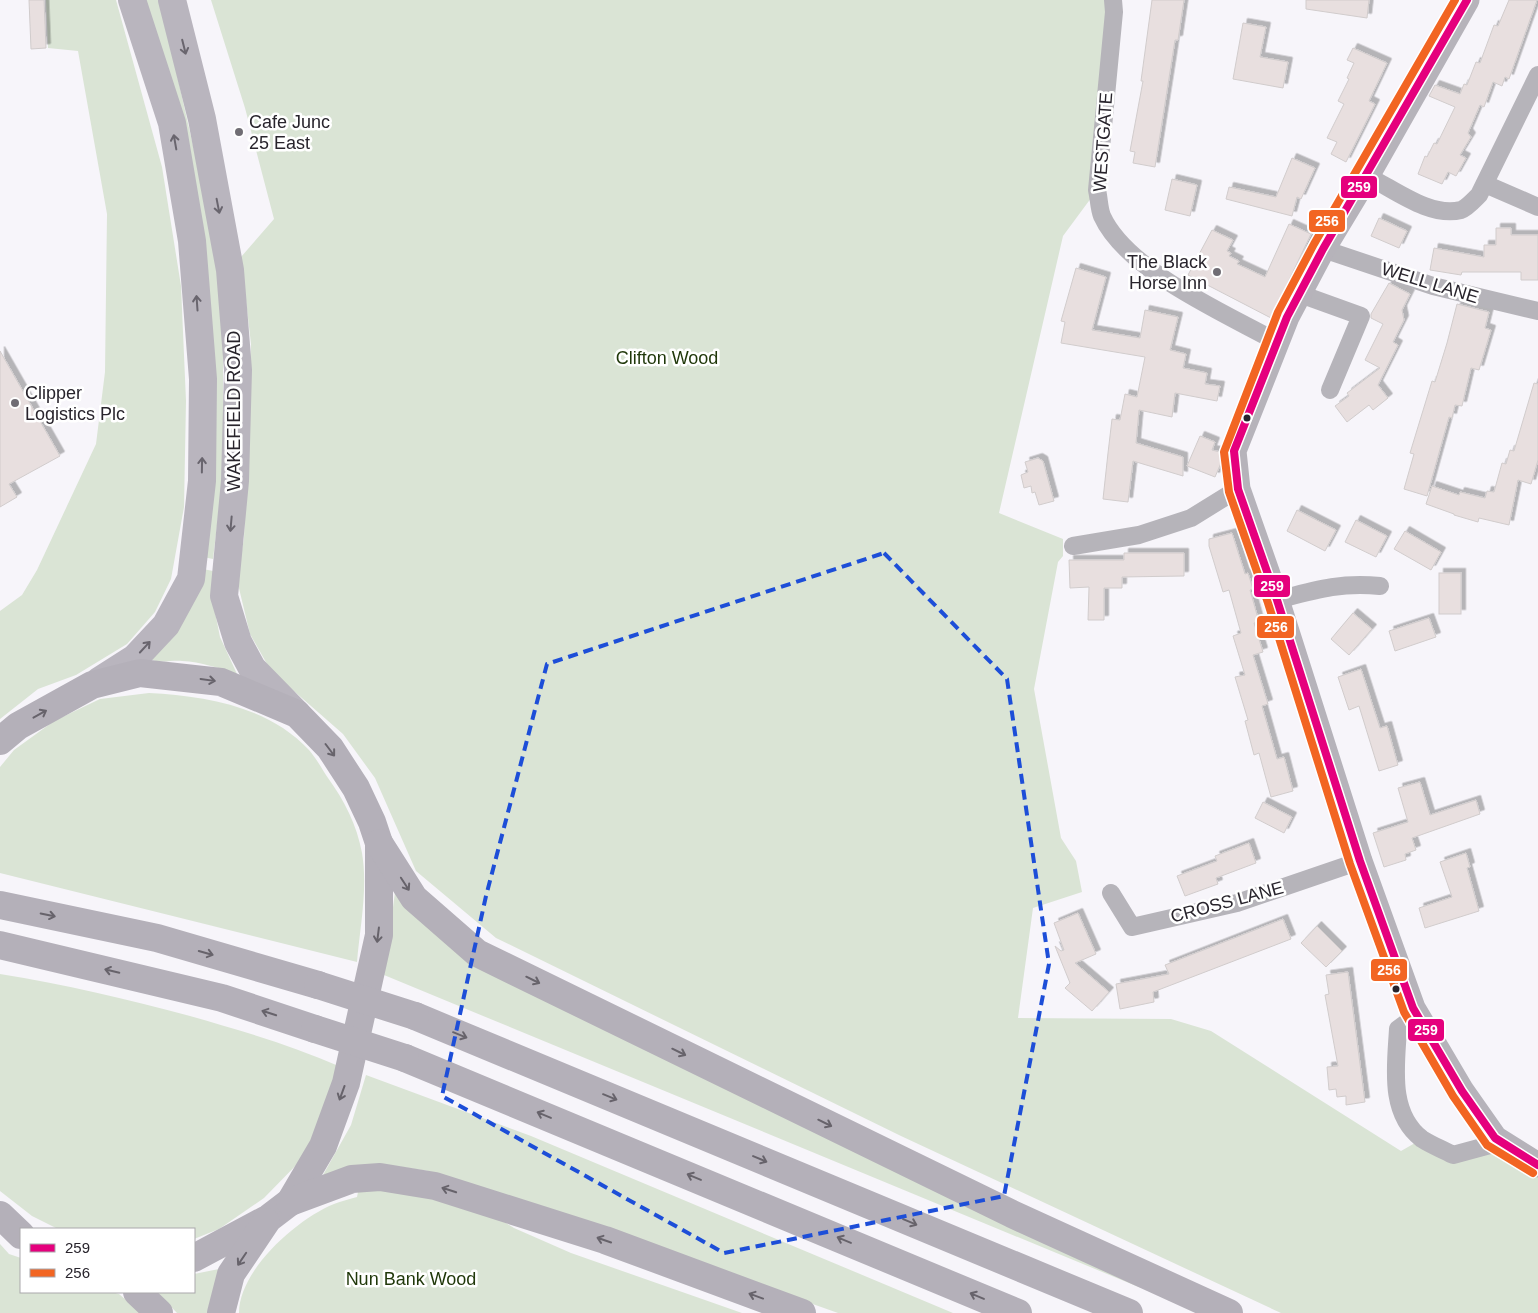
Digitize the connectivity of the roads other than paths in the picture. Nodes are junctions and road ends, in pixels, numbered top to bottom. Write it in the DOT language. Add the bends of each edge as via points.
graph roads {
  1 [pos="132,0"];
  2 [pos="172,0"];
  3 [pos="1113,0"];
  4 [pos="1467,0"];
  5 [pos="1538,75"];
  6 [pos="1368,176"];
  7 [pos="1485,184"];
  8 [pos="1538,207"];
  9 [pos="1323,249"];
  10 [pos="1300,294"];
  11 [pos="1538,311"];
  12 [pos="1277,342"];
  13 [pos="1330,390"];
  14 [pos="1238,489"];
  15 [pos="1073,546"];
  16 [pos="1380,586"];
  17 [pos="1277,600"];
  18 [pos="92,686"];
  19 [pos="297,714"];
  20 [pos="0,741"];
  21 [pos="379,843"];
  22 [pos="1360,861"];
  23 [pos="1111,893"];
  24 [pos="0,905"];
  25 [pos="0,945"];
  26 [pos="1417,1015"];
  27 [pos="1501,1142"];
  28 [pos="1538,1166"];
  29 [pos="279,1210"];
  30 [pos="0,1215"];
  31 [pos="20,1234"];
  32 [pos="195,1257"];
  33 [pos="138,1293"];
  34 [pos="159,1313"];
  35 [pos="221,1313"];
  36 [pos="802,1313"];
  37 [pos="1018,1313"];
  38 [pos="1129,1313"];
  39 [pos="1229,1313"];
  18 -- 1 [label="main road, WAKEFIELD ROAD, one-way" via="135,658 166,625 191,579 202,481 203,379 192,241 172,124"];
  2 -- 19 [label="main road, WAKEFIELD ROAD, one-way" via="202,119 230,270 238,370 235,481 224,596 238,642 252,668"];
  3 -- 12 [label="street, WESTGATE" via="1097,190 1102,216 1128,252 1156,275"];
  4 -- 6 [label="street"];
  5 -- 7 [label="street"];
  6 -- 7 [label="street" via="1423,205 1443,211 1463,210 1479,195"];
  6 -- 9 [label="street"];
  7 -- 8 [label="street"];
  9 -- 10 [label="street"];
  9 -- 11 [label="street, WELL LANE" via="1433,286"];
  10 -- 12 [label="street" via="1286,317"];
  10 -- 13 [label="street" via="1361,316"];
  12 -- 14 [label="street" via="1234,451"];
  14 -- 15 [label="street" via="1191,518 1139,535"];
  14 -- 17 [label="street"];
  16 -- 17 [label="street" via="1330,586"];
  17 -- 22 [label="street"];
  18 -- 19 [label="highway, one-way" via="140,673 221,682"];
  20 -- 18 [label="highway, one-way" via="18,726"];
  19 -- 21 [label="highway, one-way" via="330,748 356,788"];
  21 -- 29 [label="highway, one-way" via="379,935 346,1083 323,1146"];
  21 -- 39 [label="highway, one-way" via="414,898 477,953 1003,1210"];
  22 -- 23 [label="street, CROSS LANE" via="1237,903 1132,927"];
  22 -- 26 [label="street"];
  24 -- 38 [label="highway, one-way, bridge" via="156,938 415,1016"];
  37 -- 25 [label="highway, one-way, bridge" via="406,1058 222,998"];
  26 -- 27 [label="street" via="1462,1091"];
  26 -- 27 [label="street" via="1398,1029 1394,1086 1407,1120 1422,1138 1453,1155"];
  27 -- 28 [label="street"];
  29 -- 32 [label="highway"];
  29 -- 35 [label="highway, one-way" via="231,1274"];
  36 -- 29 [label="highway, one-way" via="605,1240 436,1186 380,1177 352,1179"];
  30 -- 31 [label="highway"];
  33 -- 34 [label="highway"];
}
